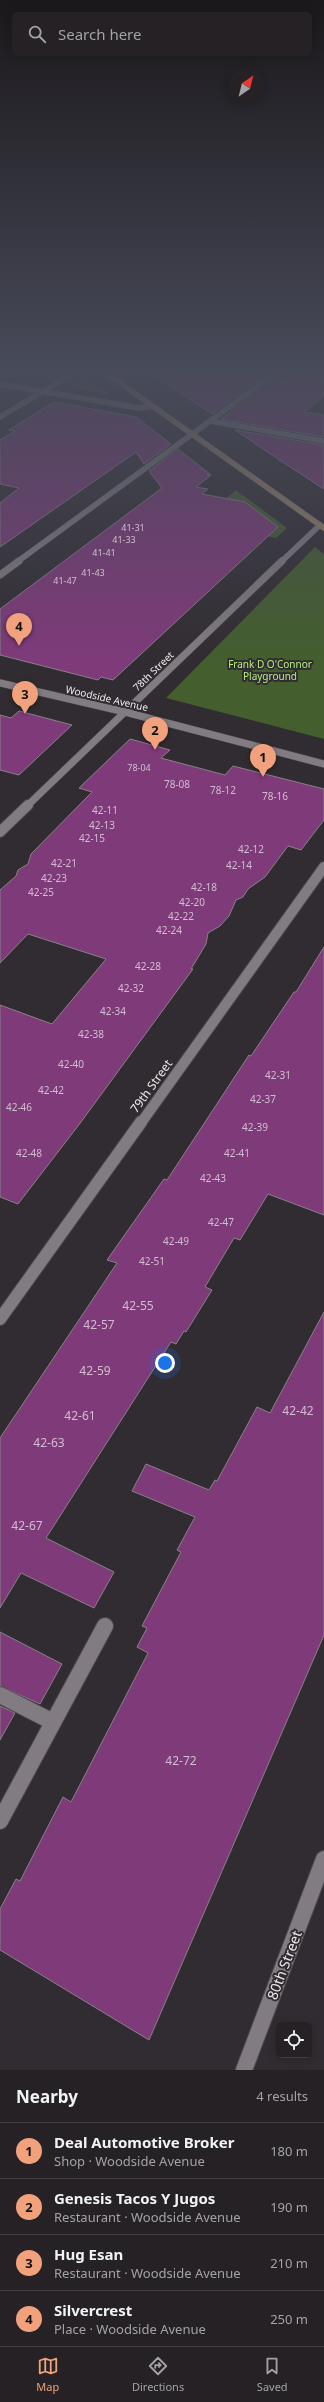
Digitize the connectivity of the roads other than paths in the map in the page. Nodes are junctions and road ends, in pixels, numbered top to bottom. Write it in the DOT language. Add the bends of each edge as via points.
graph roads {
  1 [pos="141,472"];
  2 [pos="245,472"];
  3 [pos="322,526"];
  4 [pos="0,575"];
  5 [pos="0,683"];
  6 [pos="125,712"];
  7 [pos="324,764"];
  8 [pos="0,832"];
  9 [pos="324,867"];
  10 [pos="0,1319"];
  11 [pos="105,1626"];
  12 [pos="0,1695"];
  13 [pos="53,1722"];
  14 [pos="0,1821"];
  15 [pos="324,1860"];
  16 [pos="244,2070"];
  1 -- 4 [label="street"];
  2 -- 3 [label="main road"];
  3 -- 6 [label="street, 78th Street"];
  5 -- 6 [label="street, Woodside Avenue"];
  6 -- 7 [label="street, Woodside Avenue"];
  6 -- 8 [label="street, 78th Street"];
  9 -- 10 [label="street, 79th Street"];
  11 -- 13 [label="street"];
  12 -- 13 [label="street"];
  13 -- 14 [label="street"];
  15 -- 16 [label="street, 80th Street"];
}
